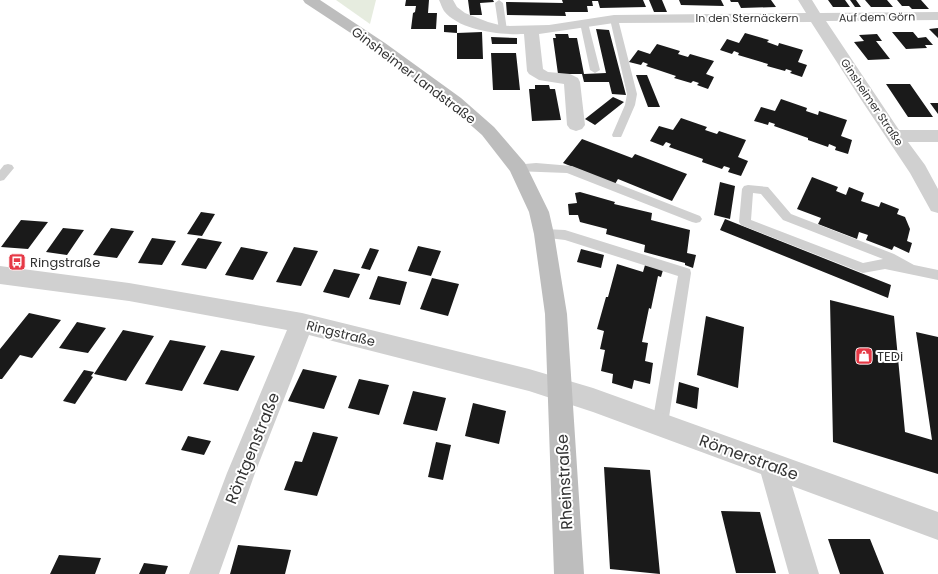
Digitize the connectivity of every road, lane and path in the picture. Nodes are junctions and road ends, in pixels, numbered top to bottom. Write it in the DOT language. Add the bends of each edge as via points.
graph roads {
  1 [pos="310,0"];
  2 [pos="446,0"];
  3 [pos="805,0"];
  4 [pos="499,3"];
  5 [pos="938,16"];
  6 [pos="816,17"];
  7 [pos="614,19"];
  8 [pos="584,24"];
  9 [pos="502,30"];
  10 [pos="531,30"];
  11 [pos="595,70"];
  12 [pos="576,125"];
  13 [pos="617,136"];
  14 [pos="895,136"];
  15 [pos="938,136"];
  16 [pos="518,168"];
  17 [pos="938,206"];
  18 [pos="696,219"];
  19 [pos="544,234"];
  20 [pos="909,268"];
  21 [pos="0,275"];
  22 [pos="938,275"];
  23 [pos="302,323"];
  24 [pos="560,390"];
  25 [pos="660,424"];
  26 [pos="772,465"];
  27 [pos="938,526"];
  28 [pos="204,574"];
  29 [pos="569,574"];
  30 [pos="804,574"];
  1 -- 16 [label="main road, Ginsheimer Landstraße" via="380,46 455,102 488,131"];
  2 -- 9 [label="street, In den Sternäckern" via="451,9 464,18 495,30"];
  3 -- 6 [label="street, Ginsheimer Straße"];
  4 -- 9 [label="lane"];
  5 -- 6 [label="street, Auf dem Görn"];
  6 -- 7 [label="street, In den Sternäckern" via="676,12"];
  6 -- 14 [label="street, Ginsheimer Straße"];
  7 -- 8 [label="street, In den Sternäckern"];
  7 -- 13 [label="lane" via="632,94"];
  8 -- 10 [label="street, In den Sternäckern"];
  8 -- 11 [label="lane"];
  9 -- 10 [label="street, In den Sternäckern"];
  10 -- 12 [label="street" via="535,71 538,76 567,78 572,82"];
  14 -- 15 [label="street"];
  14 -- 17 [label="street, Ginsheimer Straße"];
  16 -- 18 [label="lane" via="568,168"];
  16 -- 19 [label="main road, Ginsheimer Landstraße" via="539,212"];
  19 -- 24 [label="main road, Ginsheimer Landstraße" via="556,314"];
  19 -- 25 [label="lane" via="565,235 684,273"];
  20 -- 20 [label="lane" via="885,264 863,268 745,222 748,189 764,190 787,216 890,257"];
  20 -- 22 [label="lane"];
  21 -- 23 [label="street, Ringstraße" via="129,292"];
  23 -- 24 [label="street, Ringstraße"];
  23 -- 28 [label="street, Röntgenstraße" via="241,473"];
  24 -- 25 [label="street, Römerstraße"];
  24 -- 29 [label="main road, Rheinstraße"];
  25 -- 26 [label="street, Römerstraße"];
  26 -- 27 [label="street, Römerstraße"];
  26 -- 30 [label="street"];
}
